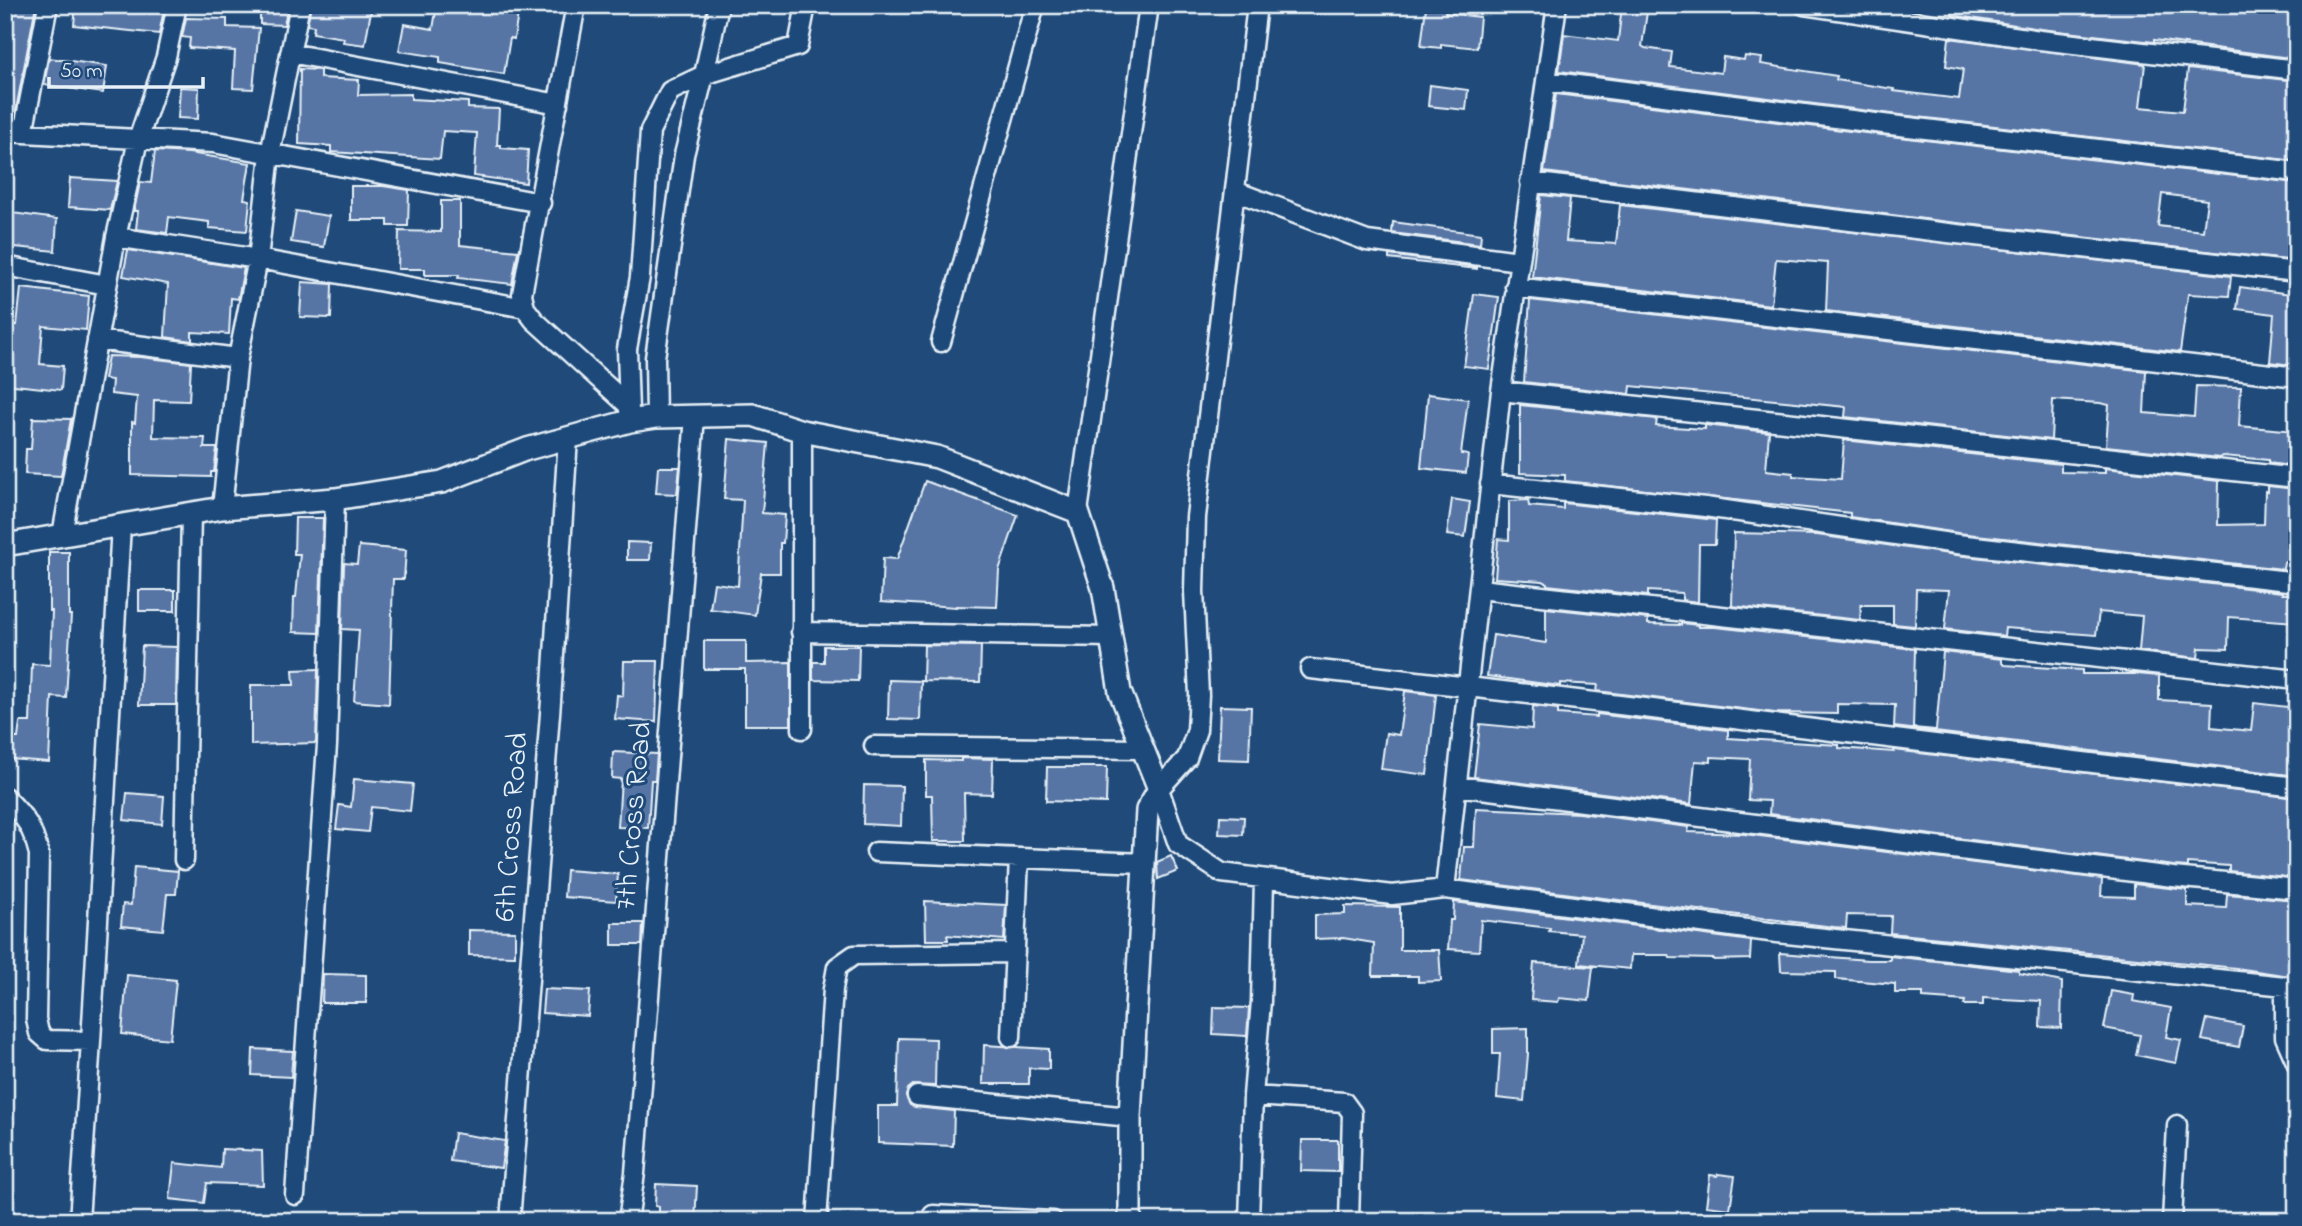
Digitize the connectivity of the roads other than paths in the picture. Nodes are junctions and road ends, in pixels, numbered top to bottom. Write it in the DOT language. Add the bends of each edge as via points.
graph roads {
  1 [pos="48,5"];
  2 [pos="177,5"];
  3 [pos="300,5"];
  4 [pos="719,5"];
  5 [pos="806,5"];
  6 [pos="1035,5"];
  7 [pos="1149,5"];
  8 [pos="1257,5"];
  9 [pos="1557,5"];
  10 [pos="1804,5"];
  11 [pos="574,6"];
  12 [pos="290,53"];
  13 [pos="2297,70"];
  14 [pos="704,75"];
  15 [pos="1546,81"];
  16 [pos="558,104"];
  17 [pos="14,132"];
  18 [pos="138,140"];
  19 [pos="270,154"];
  20 [pos="2297,172"];
  21 [pos="1531,182"];
  22 [pos="1235,191"];
  23 [pos="541,203"];
  24 [pos="116,237"];
  25 [pos="257,258"];
  26 [pos="1519,261"];
  27 [pos="5,266"];
  28 [pos="2297,272"];
  29 [pos="107,285"];
  30 [pos="1515,287"];
  31 [pos="525,308"];
  32 [pos="97,340"];
  33 [pos="941,342"];
  34 [pos="238,358"];
  35 [pos="2297,377"];
  36 [pos="1501,391"];
  37 [pos="629,414"];
  38 [pos="695,416"];
  39 [pos="656,417"];
  40 [pos="802,431"];
  41 [pos="568,438"];
  42 [pos="2297,478"];
  43 [pos="1490,484"];
  44 [pos="335,499"];
  45 [pos="222,508"];
  46 [pos="1078,512"];
  47 [pos="191,514"];
  48 [pos="121,525"];
  49 [pos="62,535"];
  50 [pos="5,545"];
  51 [pos="2297,582"];
  52 [pos="1479,589"];
  53 [pos="801,632"];
  54 [pos="1111,637"];
  55 [pos="1310,669"];
  56 [pos="2297,680"];
  57 [pos="1468,686"];
  58 [pos="802,729"];
  59 [pos="874,746"];
  60 [pos="1143,749"];
  61 [pos="1457,786"];
  62 [pos="2297,787"];
  63 [pos="1159,789"];
  64 [pos="5,797"];
  65 [pos="876,852"];
  66 [pos="1018,858"];
  67 [pos="184,860"];
  68 [pos="1145,863"];
  69 [pos="1264,880"];
  70 [pos="1446,889"];
  71 [pos="2297,889"];
  72 [pos="1014,953"];
  73 [pos="1011,1037"];
  74 [pos="91,1041"];
  75 [pos="2297,1064"];
  76 [pos="917,1096"];
  77 [pos="1253,1096"];
  78 [pos="1130,1117"];
  79 [pos="2177,1125"];
  80 [pos="295,1195"];
  81 [pos="933,1215"];
  82 [pos="79,1221"];
  83 [pos="510,1221"];
  84 [pos="628,1221"];
  85 [pos="817,1221"];
  86 [pos="1053,1221"];
  87 [pos="1130,1221"];
  88 [pos="1250,1221"];
  89 [pos="1349,1221"];
  90 [pos="2172,1221"];
  1 -- 17 [label="street"];
  2 -- 18 [label="street" via="166,57"];
  3 -- 12 [label="street"];
  4 -- 14 [label="street"];
  5 -- 14 [label="street" via="798,46"];
  6 -- 33 [label="street"];
  7 -- 46 [label="street"];
  8 -- 22 [label="street"];
  9 -- 15 [label="street"];
  10 -- 13 [label="street" via="2040,40"];
  11 -- 16 [label="street"];
  12 -- 16 [label="street"];
  12 -- 19 [label="street"];
  14 -- 37 [label="street" via="670,91 650,131 640,277 627,349"];
  14 -- 39 [label="street" via="684,155 655,358"];
  15 -- 20 [label="street"];
  15 -- 21 [label="street"];
  16 -- 23 [label="street"];
  17 -- 18 [label="street"];
  18 -- 19 [label="street" via="214,143"];
  18 -- 24 [label="street"];
  19 -- 23 [label="street"];
  19 -- 25 [label="street"];
  21 -- 26 [label="street"];
  21 -- 28 [label="street"];
  22 -- 26 [label="street" via="1367,240"];
  22 -- 63 [label="street" via="1196,517 1197,730 1187,758"];
  23 -- 31 [label="street" via="522,294"];
  24 -- 25 [label="street"];
  24 -- 29 [label="street"];
  25 -- 31 [label="street"];
  25 -- 34 [label="street"];
  26 -- 30 [label="street"];
  27 -- 29 [label="street"];
  29 -- 32 [label="street"];
  30 -- 35 [label="street"];
  30 -- 36 [label="street"];
  31 -- 37 [label="street"];
  32 -- 34 [label="street"];
  32 -- 49 [label="street"];
  34 -- 45 [label="street"];
  36 -- 42 [label="street"];
  36 -- 43 [label="street"];
  37 -- 39 [label="street"];
  37 -- 41 [label="street"];
  38 -- 39 [label="street"];
  38 -- 40 [label="street" via="753,415"];
  38 -- 84 [label="street, 7th Cross Road"];
  40 -- 46 [label="street" via="937,457"];
  40 -- 53 [label="street"];
  41 -- 44 [label="street" via="442,482"];
  41 -- 83 [label="street, 6th Cross Road"];
  43 -- 51 [label="street"];
  43 -- 52 [label="street"];
  44 -- 45 [label="street"];
  44 -- 80 [label="street" via="327,744"];
  45 -- 47 [label="street"];
  46 -- 54 [label="street" via="1103,587"];
  47 -- 48 [label="street"];
  47 -- 67 [label="street"];
  48 -- 49 [label="street"];
  48 -- 74 [label="street"];
  49 -- 50 [label="street"];
  52 -- 56 [label="street"];
  52 -- 57 [label="street"];
  53 -- 54 [label="street"];
  53 -- 58 [label="street"];
  54 -- 60 [label="street" via="1120,692"];
  55 -- 57 [label="street"];
  57 -- 61 [label="street"];
  57 -- 62 [label="street"];
  59 -- 60 [label="street"];
  60 -- 63 [label="street"];
  61 -- 70 [label="street"];
  61 -- 71 [label="street"];
  63 -- 68 [label="street" via="1147,810"];
  63 -- 69 [label="street" via="1178,844 1222,873"];
  64 -- 74 [label="street" via="26,818 39,854 39,1033 47,1040"];
  65 -- 66 [label="street"];
  66 -- 68 [label="street"];
  66 -- 72 [label="street"];
  68 -- 78 [label="street"];
  69 -- 70 [label="street" via="1392,895"];
  69 -- 77 [label="street"];
  70 -- 75 [label="street" via="1777,933 2285,986 2285,1037"];
  72 -- 73 [label="street"];
  72 -- 85 [label="street" via="854,955 837,967"];
  74 -- 82 [label="street"];
  76 -- 78 [label="street"];
  77 -- 88 [label="street"];
  77 -- 89 [label="street" via="1344,1102 1352,1113"];
  78 -- 87 [label="street"];
  79 -- 90 [label="street"];
  81 -- 86 [label="street"];
}
